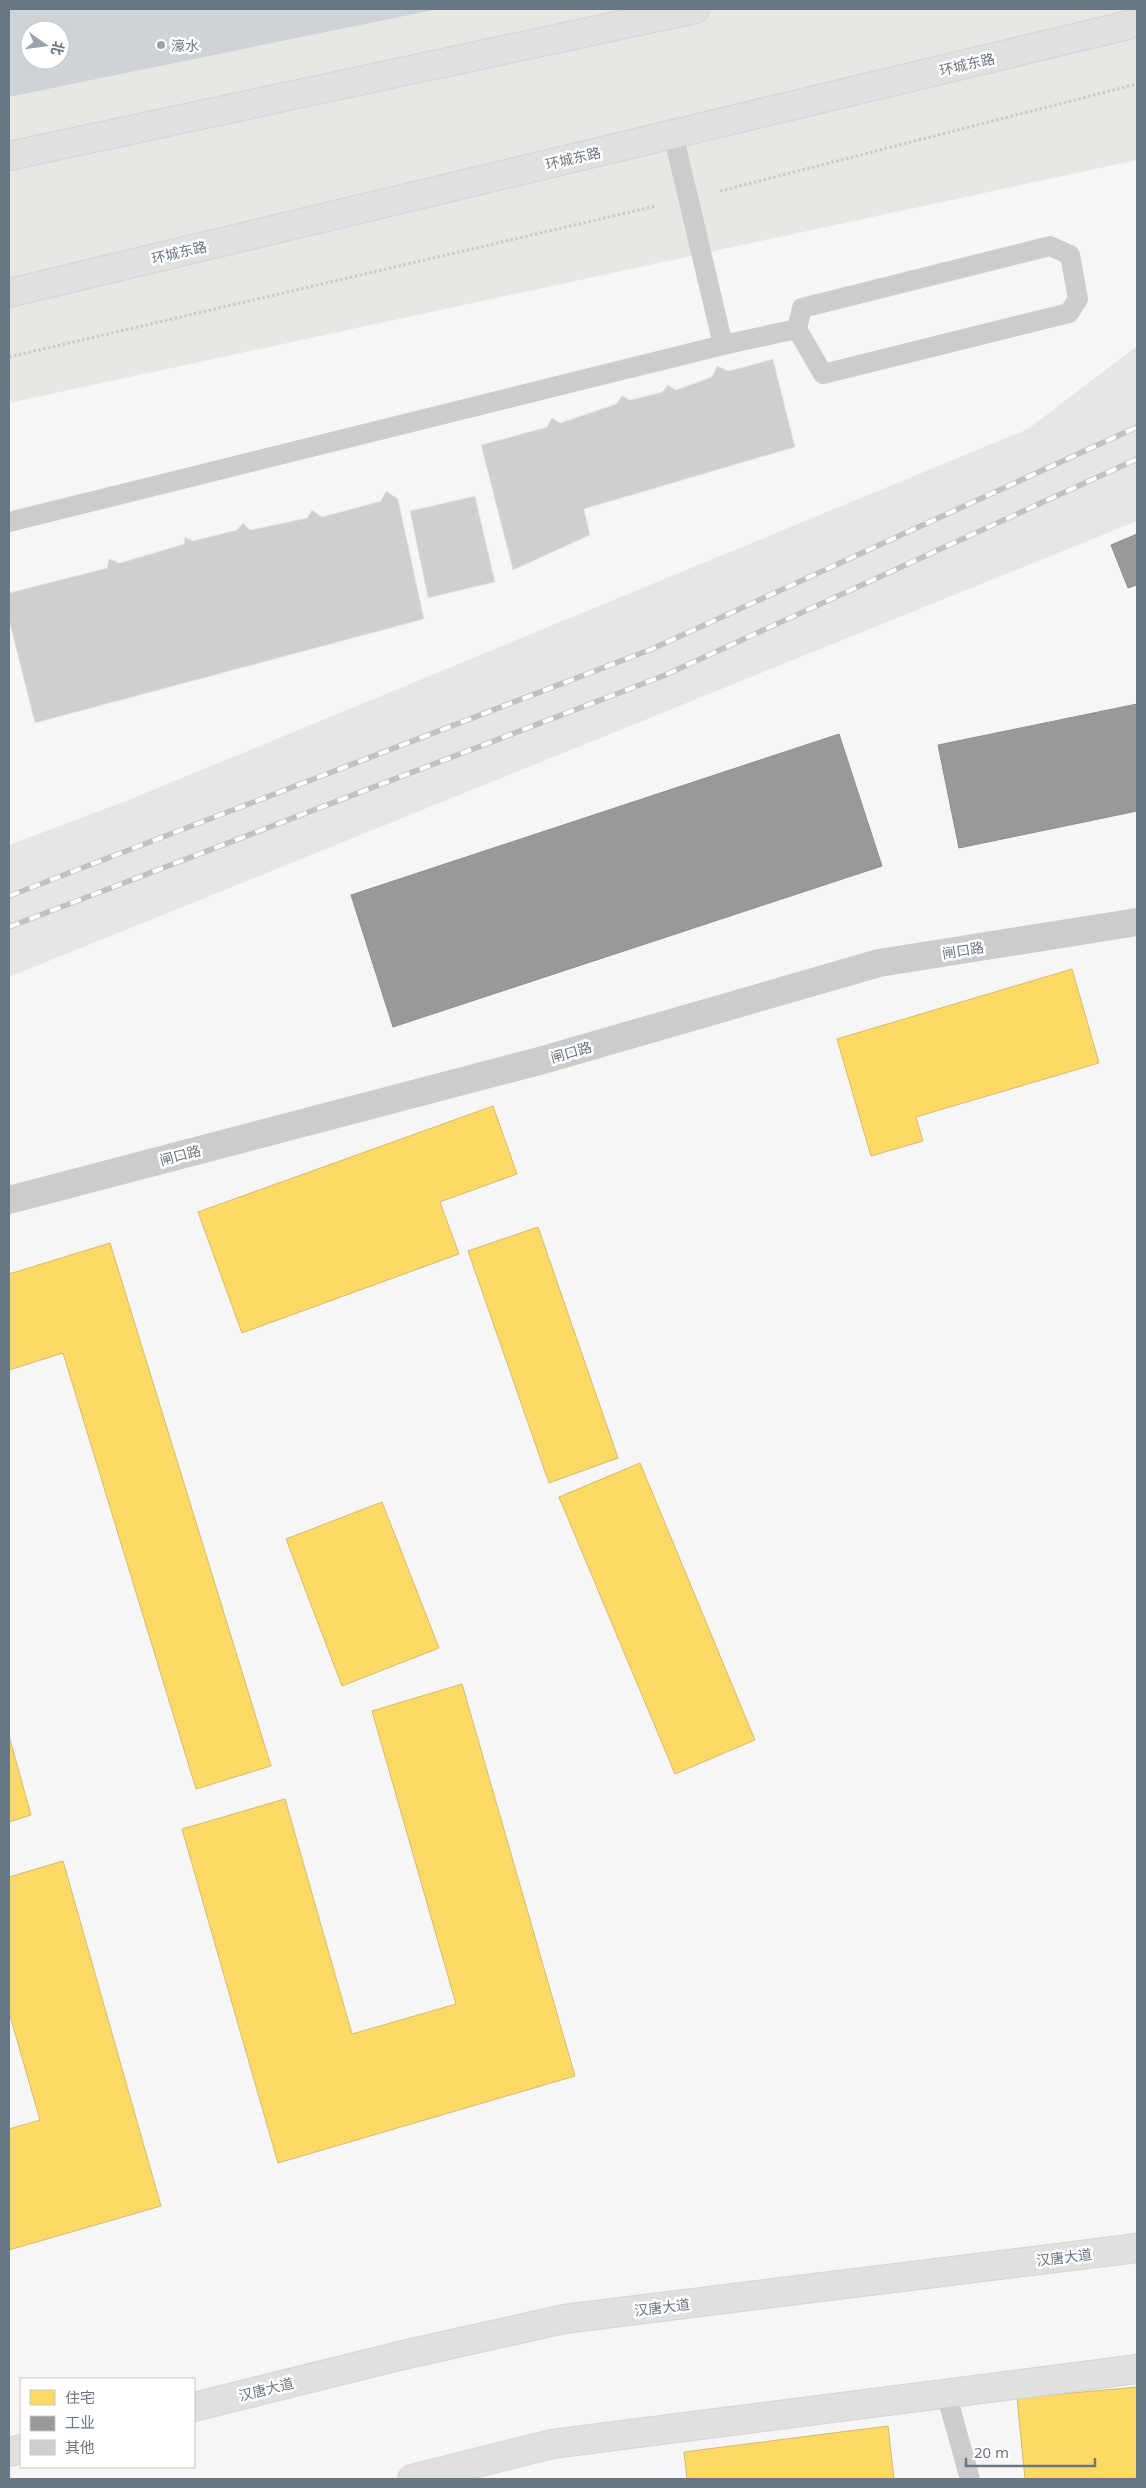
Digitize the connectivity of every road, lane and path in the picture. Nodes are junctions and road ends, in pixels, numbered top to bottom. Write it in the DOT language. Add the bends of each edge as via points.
graph roads {
  1 [pos="696,9"];
  2 [pos="1137,23"];
  3 [pos="1137,84"];
  4 [pos="673,134"];
  5 [pos="9,156"];
  6 [pos="689,198"];
  7 [pos="9,293"];
  8 [pos="797,330"];
  9 [pos="723,345"];
  10 [pos="9,357"];
  11 [pos="9,522"];
  12 [pos="1137,922"];
  13 [pos="9,1200"];
  14 [pos="1137,2248"];
  15 [pos="1137,2369"];
  16 [pos="946,2394"];
  17 [pos="195,2406"];
  18 [pos="412,2479"];
  19 [pos="970,2479"];
  1 -- 5 [label="main road"];
  2 -- 4 [label="main road, 环城东路"];
  3 -- 6 [label="path"];
  4 -- 6 [label="lane"];
  4 -- 7 [label="main road, 环城东路"];
  6 -- 9 [label="lane"];
  6 -- 10 [label="path"];
  8 -- 8 [label="lane" via="823,374 1069,313 1078,299 1070,255 1050,246 802,308"];
  8 -- 9 [label="lane"];
  9 -- 11 [label="lane"];
  12 -- 13 [label="street, 闸口路" via="879,963 542,1060"];
  14 -- 17 [label="main road, 汉唐大道" via="564,2319"];
  15 -- 16 [label="main road"];
  16 -- 18 [label="main road" via="552,2444"];
  16 -- 19 [label="lane"];
}
